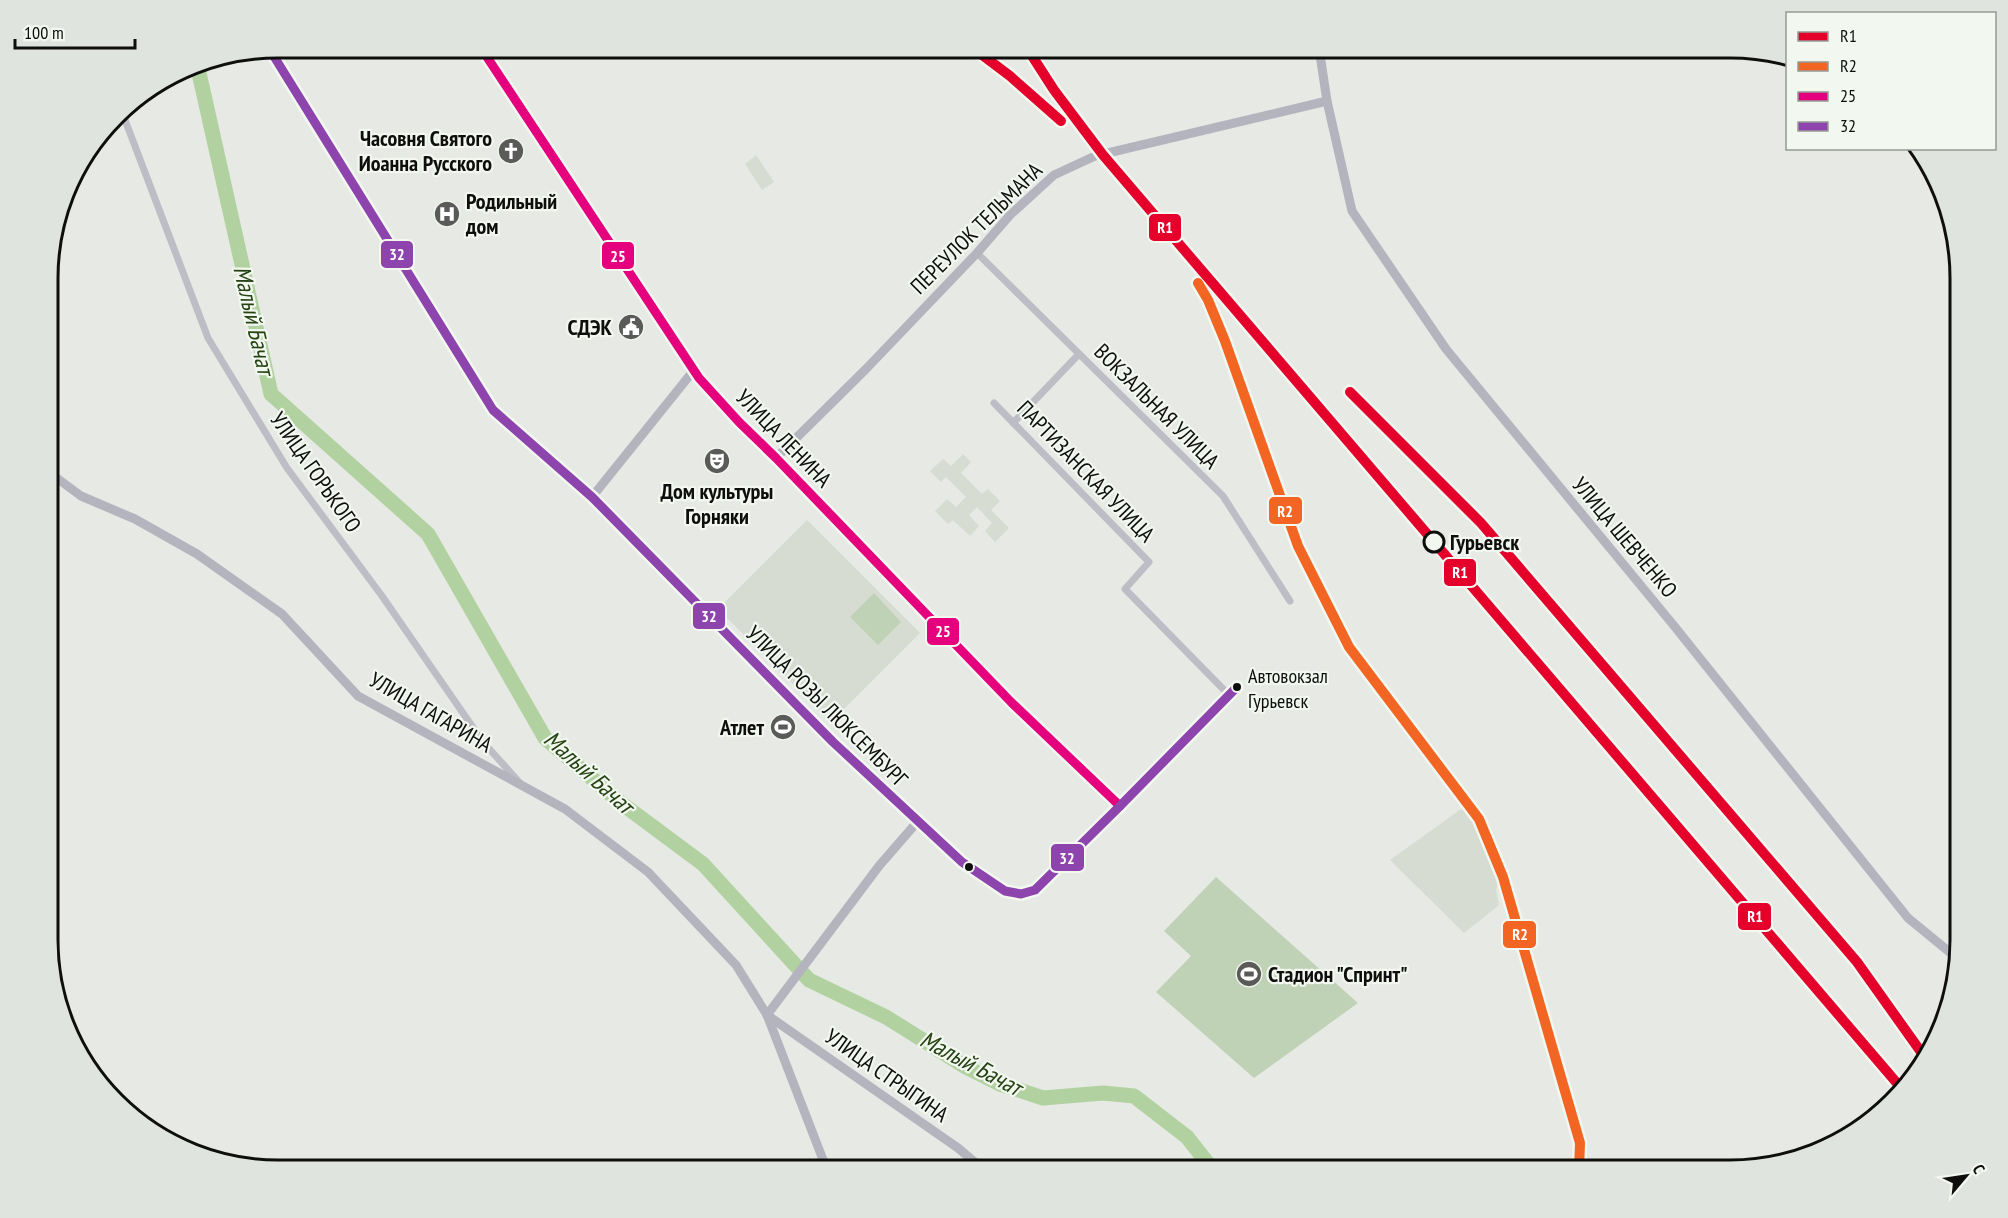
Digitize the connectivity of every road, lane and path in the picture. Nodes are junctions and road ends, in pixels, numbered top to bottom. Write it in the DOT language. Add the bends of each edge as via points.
graph roads {
  1 [pos="275,58"];
  2 [pos="488,58"];
  3 [pos="1320,58"];
  4 [pos="1327,101"];
  5 [pos="125,121"];
  6 [pos="977,253"];
  7 [pos="1079,354"];
  8 [pos="694,370"];
  9 [pos="994,403"];
  10 [pos="1013,423"];
  11 [pos="776,458"];
  12 [pos="58,479"];
  13 [pos="592,497"];
  14 [pos="1290,602"];
  15 [pos="1237,687"];
  16 [pos="1229,695"];
  17 [pos="524,787"];
  18 [pos="1120,806"];
  19 [pos="918,821"];
  20 [pos="1949,952"];
  21 [pos="767,1015"];
  22 [pos="823,1160"];
  23 [pos="972,1160"];
  1 -- 13 [label="street, УЛИЦА РОЗЫ ЛЮКСЕМБУРГ" via="493,410"];
  2 -- 8 [label="street, УЛИЦА ЛЕНИНА"];
  3 -- 4 [label="street, УЛИЦА ШЕВЧЕНКО"];
  4 -- 6 [label="street, ПЕРЕУЛОК ТЕЛЬМАНА" via="1095,156 1054,175 1010,215"];
  4 -- 20 [label="street, УЛИЦА ШЕВЧЕНКО" via="1352,211 1446,349 1908,918"];
  5 -- 17 [label="street, УЛИЦА ГОРЬКОГО" via="208,338 287,468 483,742"];
  6 -- 7 [label="street, ВОКЗАЛЬНАЯ УЛИЦА"];
  6 -- 11 [label="street, ПЕРЕУЛОК ТЕЛЬМАНА"];
  7 -- 10 [label="street"];
  7 -- 14 [label="street, ВОКЗАЛЬНАЯ УЛИЦА" via="1223,496"];
  8 -- 11 [label="street, УЛИЦА ЛЕНИНА"];
  8 -- 13 [label="street"];
  9 -- 10 [label="street, ПАРТИЗАНСКАЯ УЛИЦА"];
  10 -- 16 [label="street, ПАРТИЗАНСКАЯ УЛИЦА" via="1149,562 1125,589"];
  11 -- 18 [label="street, УЛИЦА ЛЕНИНА" via="1011,702"];
  12 -- 17 [label="street, УЛИЦА ГАГАРИНА" via="81,496 135,519 197,554 282,614 358,696"];
  13 -- 19 [label="street, УЛИЦА РОЗЫ ЛЮКСЕМБУРГ" via="832,742"];
  15 -- 16 [label="street"];
  16 -- 18 [label="street"];
  17 -- 21 [label="street, УЛИЦА ГАГАРИНА" via="565,809 648,872 736,965"];
  18 -- 19 [label="street, УЛИЦА РОЗЫ ЛЮКСЕМБУРГ" via="1035,890 1021,894 1005,891 962,862"];
  19 -- 21 [label="street" via="879,866"];
  21 -- 22 [label="street"];
  21 -- 23 [label="street, УЛИЦА СТРЫГИНА"];
}
